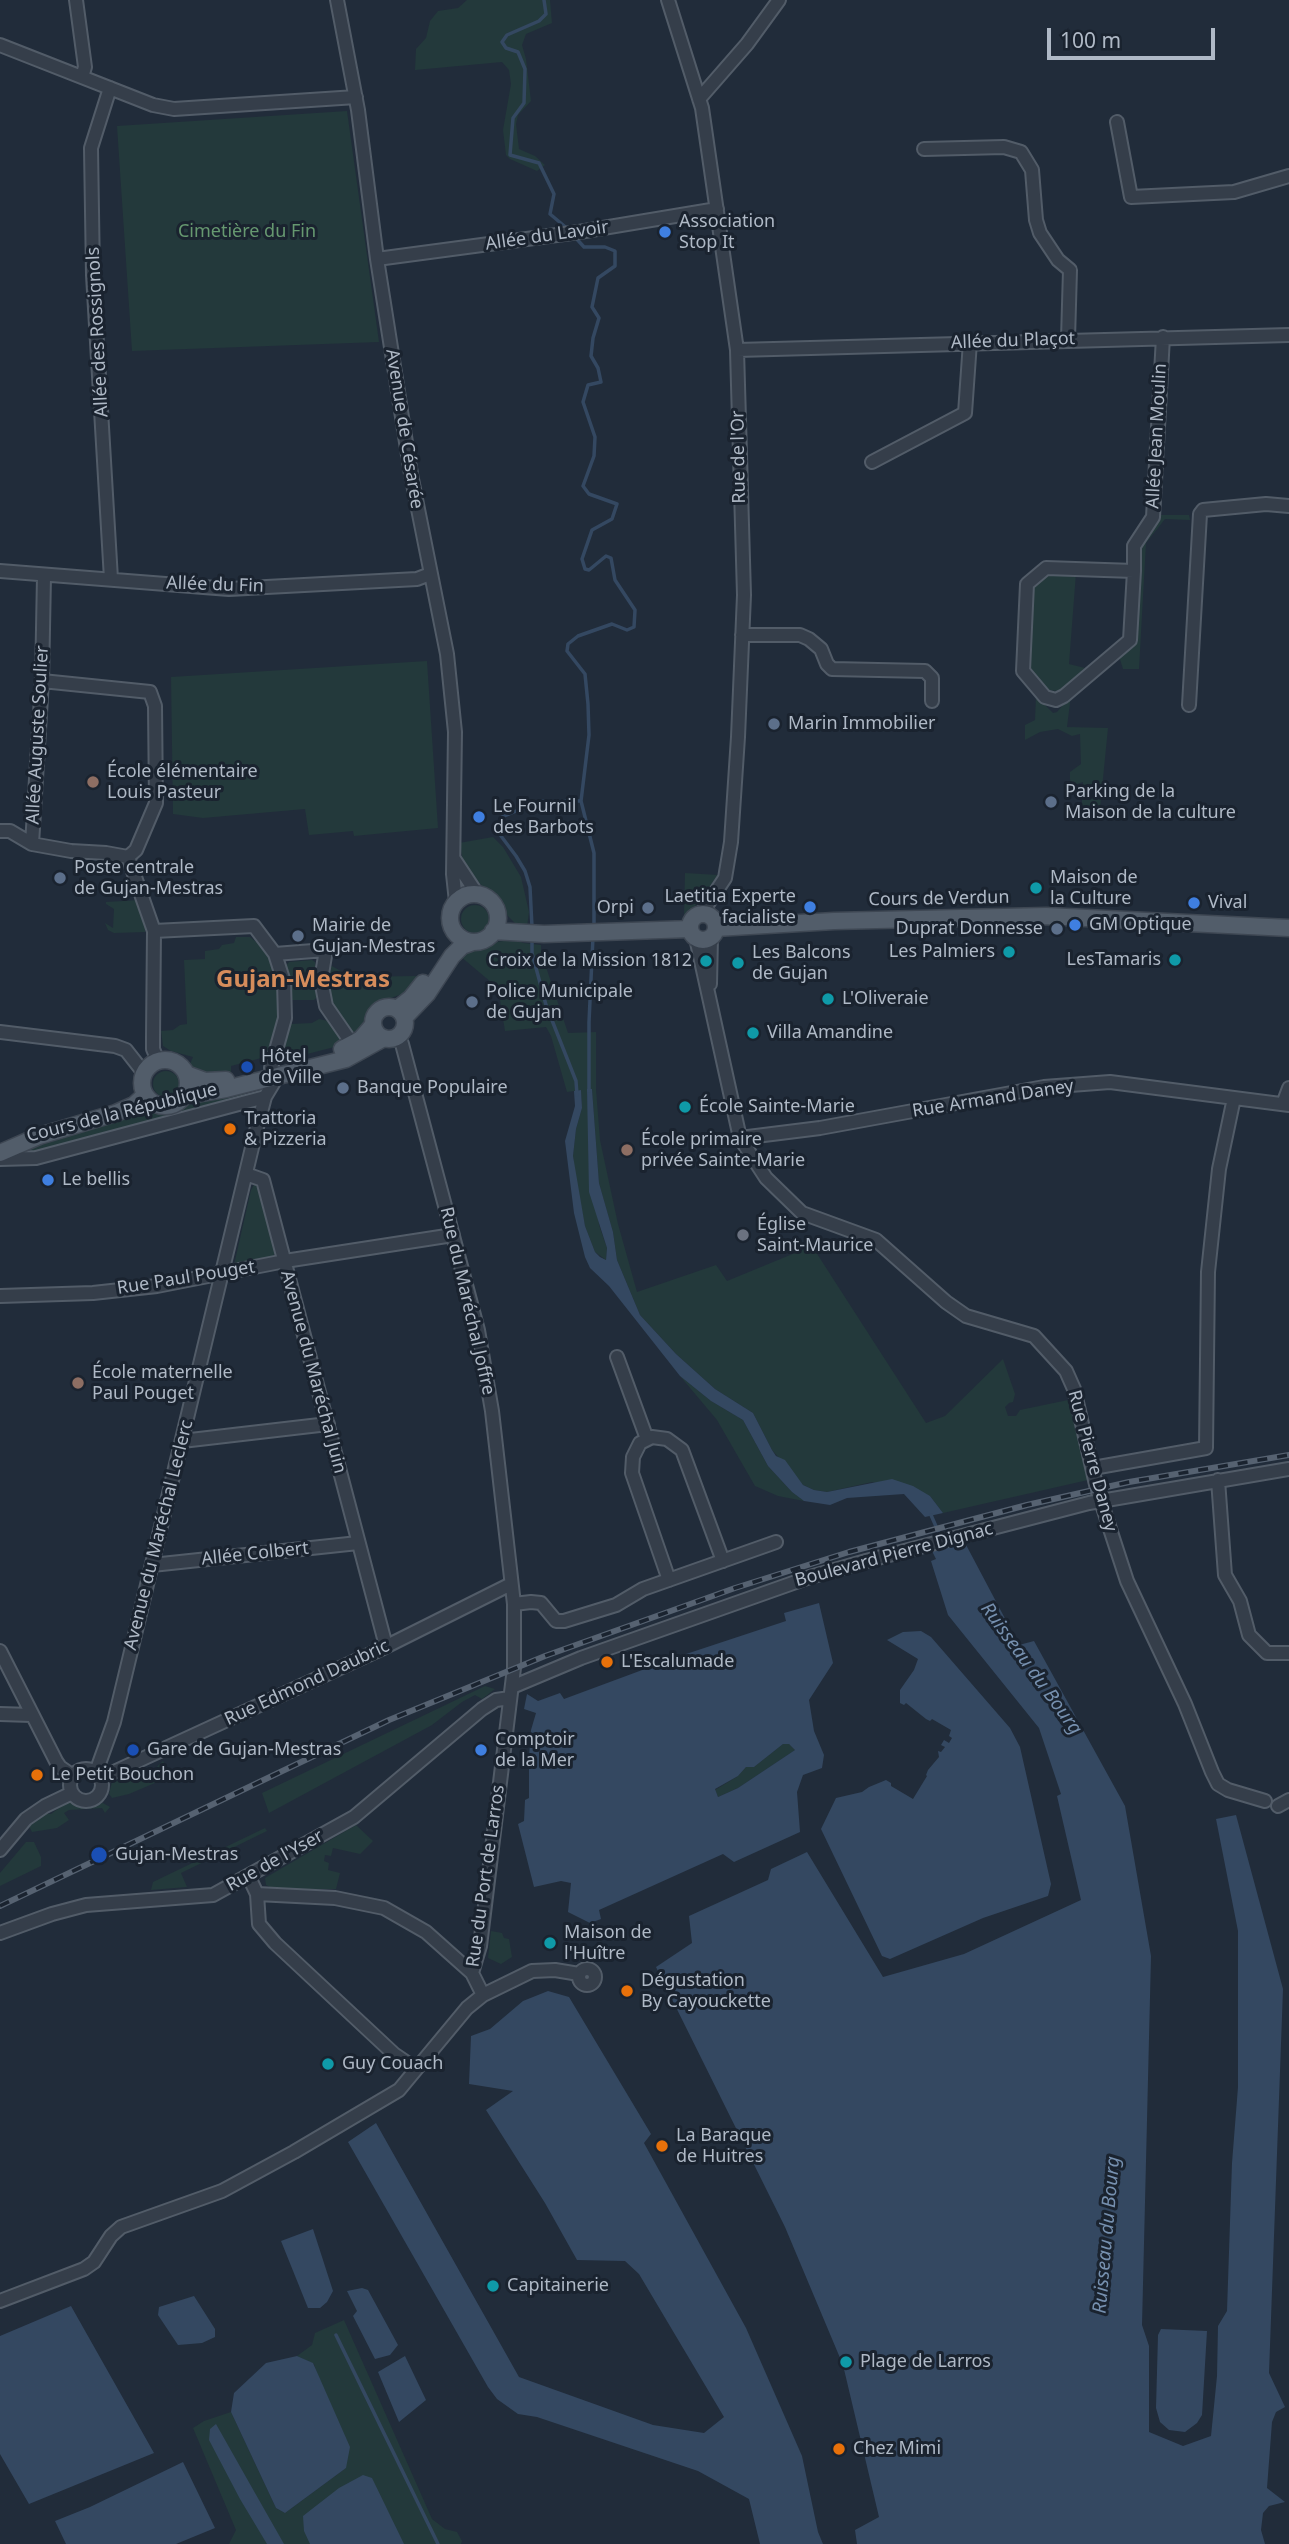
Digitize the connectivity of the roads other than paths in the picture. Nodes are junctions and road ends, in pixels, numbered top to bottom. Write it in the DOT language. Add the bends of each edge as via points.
graph roads {
  1 [pos="76,0"];
  2 [pos="337,0"];
  3 [pos="668,0"];
  4 [pos="779,0"];
  5 [pos="0,45"];
  6 [pos="82,77"];
  7 [pos="110,88"];
  8 [pos="356,97"];
  9 [pos="699,99"];
  10 [pos="1117,122"];
  11 [pos="924,149"];
  12 [pos="1289,176"];
  13 [pos="717,209"];
  14 [pos="377,259"];
  15 [pos="1289,335"];
  16 [pos="1163,337"];
  17 [pos="1068,339"];
  18 [pos="970,342"];
  19 [pos="737,351"];
  20 [pos="872,462"];
  21 [pos="1289,506"];
  22 [pos="0,571"];
  23 [pos="1134,571"];
  24 [pos="430,574"];
  25 [pos="44,576"];
  26 [pos="111,579"];
  27 [pos="742,635"];
  28 [pos="41,681"];
  29 [pos="932,701"];
  30 [pos="1189,705"];
  31 [pos="0,831"];
  32 [pos="32,844"];
  33 [pos="128,856"];
  34 [pos="454,859"];
  35 [pos="477,894"];
  36 [pos="456,902"];
  37 [pos="701,914"];
  38 [pos="495,924"];
  39 [pos="1289,928"];
  40 [pos="453,929"];
  41 [pos="154,931"];
  42 [pos="703,933"];
  43 [pos="472,942"];
  44 [pos="275,954"];
  45 [pos="400,1014"];
  46 [pos="0,1032"];
  47 [pos="385,1033"];
  48 [pos="353,1045"];
  49 [pos="158,1061"];
  50 [pos="274,1072"];
  51 [pos="144,1073"];
  52 [pos="186,1074"];
  53 [pos="1289,1088"];
  54 [pos="145,1096"];
  55 [pos="184,1097"];
  56 [pos="257,1097"];
  57 [pos="1234,1098"];
  58 [pos="1286,1105"];
  59 [pos="740,1138"];
  60 [pos="0,1153"];
  61 [pos="0,1159"];
  62 [pos="246,1174"];
  63 [pos="453,1235"];
  64 [pos="285,1261"];
  65 [pos="222,1274"];
  66 [pos="0,1296"];
  67 [pos="617,1357"];
  68 [pos="328,1424"];
  69 [pos="648,1439"];
  70 [pos="182,1441"];
  71 [pos="1093,1468"];
  72 [pos="1289,1469"];
  73 [pos="1218,1480"];
  74 [pos="1101,1501"];
  75 [pos="358,1542"];
  76 [pos="776,1542"];
  77 [pos="723,1562"];
  78 [pos="152,1565"];
  79 [pos="669,1580"];
  80 [pos="511,1584"];
  81 [pos="514,1604"];
  82 [pos="386,1646"];
  83 [pos="0,1651"];
  84 [pos="1289,1653"];
  85 [pos="511,1692"];
  86 [pos="0,1714"];
  87 [pos="31,1715"];
  88 [pos="98,1775"];
  89 [pos="73,1776"];
  90 [pos="72,1793"];
  91 [pos="1265,1801"];
  92 [pos="0,1850"];
  93 [pos="249,1877"];
  94 [pos="257,1894"];
  95 [pos="0,1933"];
  96 [pos="472,1973"];
  97 [pos="579,1974"];
  98 [pos="483,1995"];
  99 [pos="416,2069"];
  100 [pos="0,2301"];
  1 -- 6 [label="street" via="85,67"];
  2 -- 8 [label="street, Avenue de Césarée"];
  3 -- 9 [label="street, Rue de l'Or"];
  4 -- 9 [label="street"];
  5 -- 6 [label="street"];
  6 -- 7 [label="street"];
  7 -- 8 [label="street" via="174,109"];
  7 -- 26 [label="street, Allée des Rossignols" via="91,148 93,275"];
  8 -- 14 [label="street, Avenue de Césarée"];
  9 -- 13 [label="street, Rue de l'Or"];
  10 -- 12 [label="street" via="1130,197 1234,192"];
  11 -- 17 [label="street" via="1004,147 1021,152 1032,170 1040,233 1070,270"];
  13 -- 14 [label="street, Allée du Lavoir"];
  13 -- 19 [label="street, Rue de l'Or"];
  14 -- 24 [label="street, Avenue de Césarée"];
  15 -- 16 [label="street, Allée du Plaçot"];
  16 -- 17 [label="street, Allée du Plaçot"];
  16 -- 23 [label="street, Allée Jean Moulin" via="1153,517 1134,546"];
  17 -- 18 [label="street, Allée du Plaçot"];
  18 -- 19 [label="street, Allée du Plaçot"];
  18 -- 20 [label="street" via="965,413"];
  19 -- 27 [label="street, Rue de l'Or"];
  21 -- 30 [label="street" via="1266,504 1203,510 1200,514"];
  22 -- 25 [label="street, Allée du Fin"];
  23 -- 23 [label="street, Allée Jean Moulin" via="1130,640 1064,696 1056,700 1045,697 1023,671 1027,584 1046,568"];
  24 -- 26 [label="street, Allée du Fin" via="417,579 229,589"];
  24 -- 34 [label="street, Avenue de Césarée" via="452,695"];
  25 -- 26 [label="street, Allée du Fin"];
  25 -- 28 [label="street, Allée Auguste Soulier"];
  27 -- 29 [label="street" via="800,635 821,649 832,668 925,671 932,678"];
  27 -- 37 [label="street, Rue de l'Or" via="731,842 725,878"];
  28 -- 32 [label="street, Allée Auguste Soulier"];
  28 -- 33 [label="street" via="150,692 155,706 156,803 136,850"];
  31 -- 32 [label="street" via="10,831"];
  32 -- 33 [label="street, Allée Auguste Soulier"];
  33 -- 41 [label="street"];
  34 -- 35 [label="street"];
  34 -- 36 [label="street, Avenue de Césarée"];
  35 -- 36 [label="main road"];
  35 -- 38 [label="main road" via="491,902"];
  36 -- 40 [label="main road" via="450,916"];
  37 -- 42 [label="main road" via="711,917"];
  38 -- 42 [label="main road, Cours de Verdun" via="544,933"];
  38 -- 43 [label="main road" via="481,941"];
  39 -- 42 [label="main road, Cours de Verdun" via="1038,916 834,921"];
  40 -- 43 [label="main road"];
  40 -- 45 [label="main road"];
  41 -- 44 [label="street" via="254,926"];
  41 -- 49 [label="street" via="153,1049"];
  42 -- 59 [label="street" via="709,991"];
  43 -- 45 [label="main road" via="452,956 427,994"];
  44 -- 48 [label="street" via="326,950 321,980 326,1006"];
  44 -- 50 [label="street" via="284,982 285,1018"];
  45 -- 47 [label="main road" via="403,1029"];
  45 -- 47 [label="main road" via="382,1009 375,1016"];
  46 -- 51 [label="street" via="115,1046 126,1050"];
  47 -- 48 [label="main road"];
  47 -- 50 [label="main road" via="346,1059"];
  47 -- 63 [label="street, Rue du Maréchal Joffre" via="402,1044"];
  48 -- 50 [label="main road"];
  49 -- 51 [label="main road"];
  49 -- 52 [label="main road" via="172,1061"];
  50 -- 52 [label="main road" via="205,1081"];
  50 -- 56 [label="main road"];
  51 -- 54 [label="main road"];
  52 -- 55 [label="main road"];
  53 -- 58 [label="street"];
  54 -- 55 [label="main road" via="164,1107"];
  54 -- 60 [label="main road, Cours de la République" via="116,1113"];
  55 -- 56 [label="main road"];
  56 -- 61 [label="street, Cours de la République" via="36,1158"];
  56 -- 62 [label="street"];
  57 -- 58 [label="street, Rue Armand Daney"];
  57 -- 59 [label="street, Rue Armand Daney" via="1110,1082 1044,1087"];
  57 -- 71 [label="street" via="1219,1169 1208,1272 1206,1448"];
  59 -- 71 [label="street, Rue Pierre Daney" via="766,1178 802,1213 876,1240 966,1316 1034,1336 1066,1371"];
  62 -- 64 [label="street, Avenue du Maréchal Juin" via="263,1180"];
  62 -- 65 [label="street, Avenue du Maréchal Leclerc"];
  63 -- 64 [label="street, Rue Paul Pouget"];
  63 -- 80 [label="street, Rue du Maréchal Joffre" via="478,1330 492,1410"];
  64 -- 65 [label="street, Rue Paul Pouget"];
  64 -- 68 [label="street, Avenue du Maréchal Juin"];
  65 -- 66 [label="street, Rue Paul Pouget" via="93,1293"];
  65 -- 70 [label="street, Avenue du Maréchal Leclerc"];
  67 -- 69 [label="street"];
  68 -- 70 [label="street"];
  68 -- 75 [label="street, Avenue du Maréchal Juin"];
  69 -- 77 [label="street" via="667,1439 682,1450"];
  69 -- 79 [label="street" via="640,1443 633,1457 632,1473"];
  70 -- 78 [label="street, Avenue du Maréchal Leclerc"];
  71 -- 74 [label="street, Rue Pierre Daney"];
  72 -- 73 [label="street, Boulevard Pierre Dignac"];
  73 -- 74 [label="street, Boulevard Pierre Dignac"];
  73 -- 84 [label="street" via="1225,1575 1240,1601 1249,1635 1267,1653"];
  74 -- 85 [label="street, Boulevard Pierre Dignac" via="783,1586 581,1657"];
  74 -- 91 [label="street, Rue Pierre Daney" via="1133,1597 1185,1704 1215,1780 1228,1790"];
  75 -- 78 [label="street, Allée Colbert"];
  75 -- 82 [label="street, Avenue du Maréchal Juin"];
  76 -- 77 [label="street"];
  77 -- 79 [label="street"];
  78 -- 88 [label="street, Avenue du Maréchal Leclerc"];
  79 -- 81 [label="street" via="616,1605 564,1621 556,1621 541,1603"];
  80 -- 81 [label="street, Rue du Maréchal Joffre"];
  80 -- 82 [label="street, Rue Edmond Daubric"];
  81 -- 85 [label="street, Rue du Maréchal Joffre"];
  82 -- 88 [label="street, Rue Edmond Daubric"];
  83 -- 87 [label="street"];
  85 -- 93 [label="street, Rue de l'Yser" via="489,1704 354,1818"];
  85 -- 96 [label="street, Rue du Port de Larros" via="482,1934"];
  86 -- 87 [label="street"];
  87 -- 89 [label="street" via="60,1767"];
  88 -- 89 [label="street, Rue Edmond Daubric" via="86,1769"];
  88 -- 90 [label="street, Rue Edmond Daubric" via="103,1787 96,1798 83,1801"];
  89 -- 90 [label="street"];
  90 -- 92 [label="street, Rue Edmond Daubric" via="26,1819"];
  93 -- 94 [label="street"];
  93 -- 95 [label="street, Rue de l'Yser" via="213,1895 86,1905"];
  94 -- 96 [label="street" via="335,1898 384,1909 426,1932"];
  94 -- 99 [label="street" via="259,1924 275,1943"];
  96 -- 98 [label="street, Rue du Port de Larros"];
  97 -- 98 [label="street" via="532,1971"];
  98 -- 99 [label="street"];
  99 -- 100 [label="street" via="400,2090 294,2152 222,2191 131,2222 111,2236 84,2269"];
}
